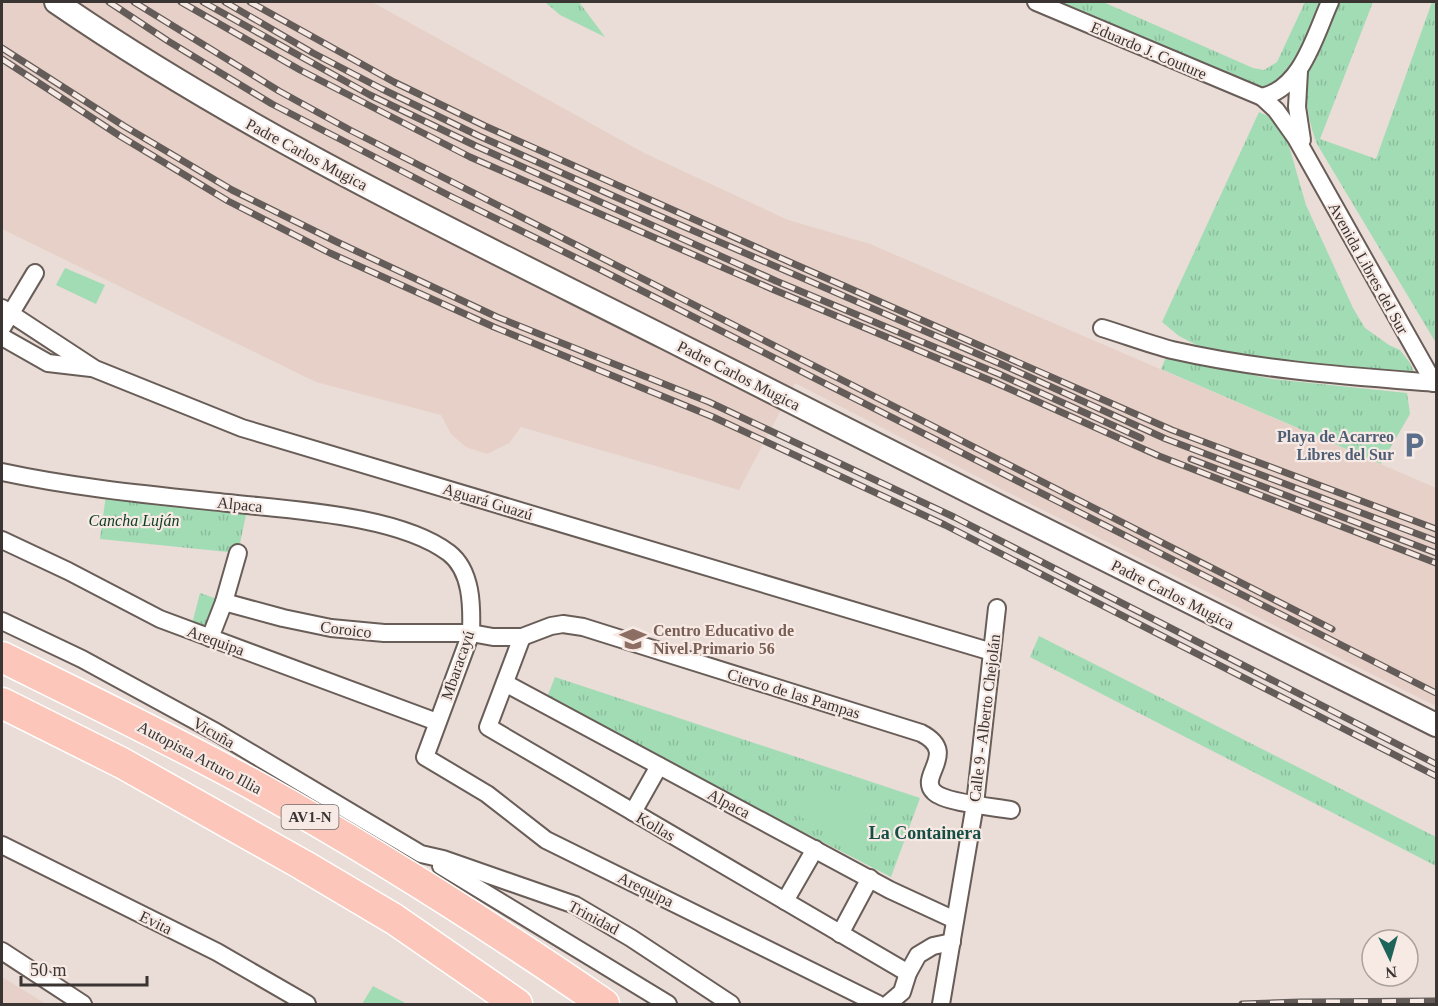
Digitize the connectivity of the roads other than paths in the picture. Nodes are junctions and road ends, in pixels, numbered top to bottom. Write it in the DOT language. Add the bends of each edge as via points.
graph roads {
  1 [pos="56,2"];
  2 [pos="1036,2"];
  3 [pos="1330,2"];
  4 [pos="1300,68"];
  5 [pos="1262,97"];
  6 [pos="1305,153"];
  7 [pos="35,273"];
  8 [pos="4,317"];
  9 [pos="1102,328"];
  10 [pos="2,337"];
  11 [pos="95,369"];
  12 [pos="1435,383"];
  13 [pos="2,472"];
  14 [pos="2,540"];
  15 [pos="238,553"];
  16 [pos="464,571"];
  17 [pos="224,602"];
  18 [pos="997,608"];
  19 [pos="2,621"];
  20 [pos="471,633"];
  21 [pos="522,636"];
  22 [pos="210,638"];
  23 [pos="992,652"];
  24 [pos="2,657"];
  25 [pos="505,683"];
  26 [pos="2,703"];
  27 [pos="437,722"];
  28 [pos="1437,725"];
  29 [pos="425,757"];
  30 [pos="659,765"];
  31 [pos="975,804"];
  32 [pos="1011,810"];
  33 [pos="633,812"];
  34 [pos="2,845"];
  35 [pos="815,849"];
  36 [pos="421,854"];
  37 [pos="442,859"];
  38 [pos="870,879"];
  39 [pos="785,901"];
  40 [pos="955,920"];
  41 [pos="840,934"];
  42 [pos="952,942"];
  43 [pos="2,951"];
  44 [pos="908,973"];
  45 [pos="84,1005"];
  46 [pos="307,1005"];
  47 [pos="517,1005"];
  48 [pos="604,1005"];
  49 [pos="668,1005"];
  50 [pos="731,1005"];
  51 [pos="878,1005"];
  52 [pos="888,1005"];
  53 [pos="941,1005"];
  1 -- 28 [label="street, Padre Carlos Mugica" via="218,104 340,173"];
  2 -- 5 [label="street, Eduardo J. Couture"];
  3 -- 4 [label="street"];
  4 -- 5 [label="street" via="1289,84"];
  4 -- 6 [label="street, Avenida Libres del Sur" via="1296,107"];
  5 -- 6 [label="street, Avenida Libres del Sur"];
  6 -- 12 [label="street, Avenida Libres del Sur"];
  7 -- 8 [label="street"];
  8 -- 11 [label="street, Aguará Guazú"];
  9 -- 12 [label="street" via="1215,358 1337,375"];
  10 -- 11 [label="street" via="48,363"];
  11 -- 23 [label="street, Aguará Guazú" via="242,428"];
  13 -- 16 [label="street, Alpaca" via="98,489 357,518 424,538 450,554"];
  14 -- 22 [label="street, Arequipa" via="160,619"];
  15 -- 17 [label="street"];
  16 -- 20 [label="street, Mbaracayú"];
  17 -- 20 [label="street, Coroico" via="331,628 384,633"];
  17 -- 22 [label="street"];
  18 -- 23 [label="street, Calle 9 - Alberto Chejolán"];
  19 -- 36 [label="street, Vicuña" via="82,659 216,732"];
  20 -- 21 [label="street"];
  20 -- 27 [label="street, Mbaracayú"];
  21 -- 25 [label="street, Kollas"];
  21 -- 31 [label="street, Ciervo de las Pampas" via="563,624 583,627 921,733 937,744 938,759 929,786 934,793"];
  22 -- 27 [label="street, Arequipa"];
  23 -- 31 [label="street, Calle 9 - Alberto Chejolán"];
  24 -- 48 [label="highway, Autopista Arturo Illia / AV1-N" via="260,788 468,913"];
  25 -- 30 [label="street, Alpaca"];
  25 -- 33 [label="street, Kollas" via="488,727"];
  26 -- 47 [label="highway, AV1-N" via="122,763 303,865 394,919"];
  27 -- 29 [label="street, Mbaracayú"];
  29 -- 51 [label="street, Arequipa" via="487,794 546,840"];
  30 -- 33 [label="street"];
  30 -- 35 [label="street, Alpaca"];
  31 -- 32 [label="street, Ciervo de las Pampas"];
  31 -- 40 [label="street, Calle 9 - Alberto Chejolán"];
  33 -- 39 [label="street, Kollas"];
  34 -- 46 [label="street, Evita" via="217,952"];
  35 -- 38 [label="street, Alpaca"];
  35 -- 39 [label="street"];
  36 -- 37 [label="street, Vicuña"];
  36 -- 49 [label="street, Vicuña"];
  37 -- 50 [label="street, Trinidad" via="574,905"];
  38 -- 40 [label="street, Alpaca"];
  38 -- 41 [label="street"];
  39 -- 41 [label="street, Kollas"];
  40 -- 42 [label="street, Calle 9 - Alberto Chejolán"];
  41 -- 44 [label="street, Kollas"];
  42 -- 44 [label="street" via="933,946 918,955"];
  42 -- 53 [label="street, Calle 9 - Alberto Chejolán"];
  43 -- 45 [label="street"];
  44 -- 52 [label="street" via="902,992"];
}
